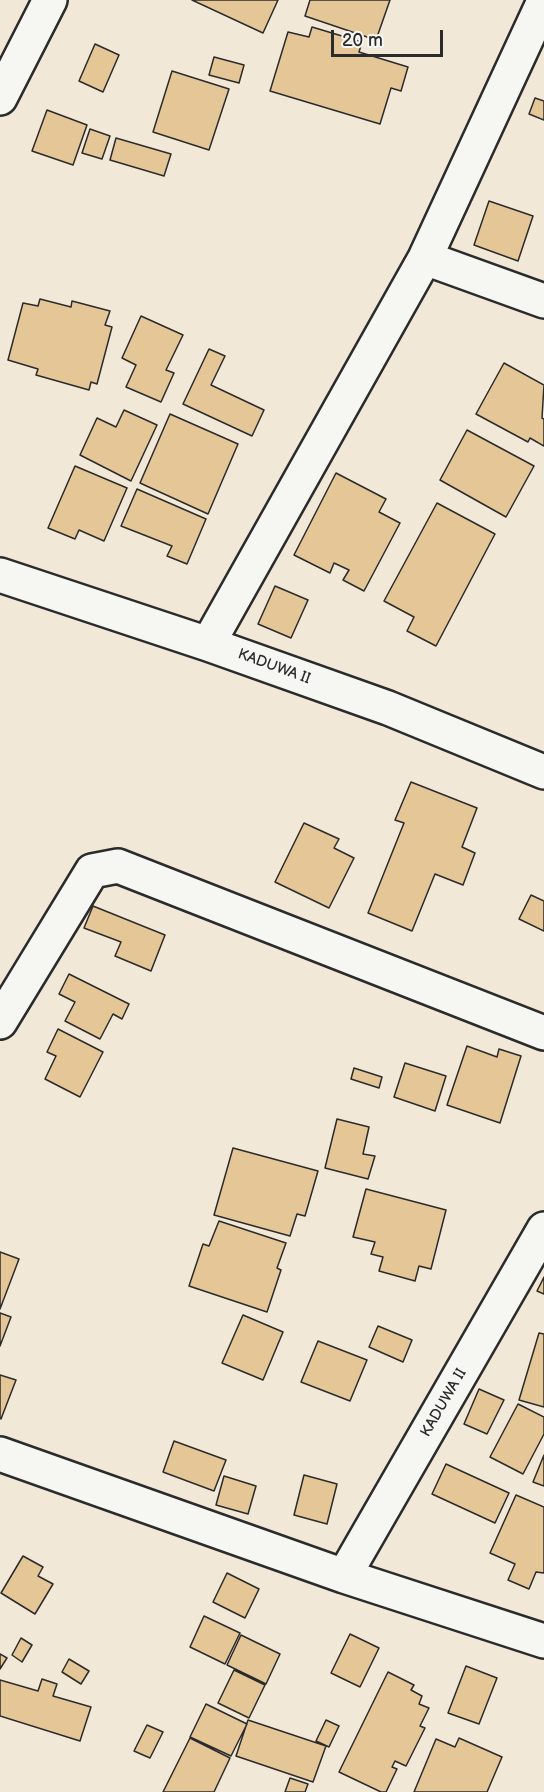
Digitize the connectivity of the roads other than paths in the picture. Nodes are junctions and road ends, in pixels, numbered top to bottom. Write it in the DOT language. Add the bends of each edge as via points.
graph roads {
  1 [pos="50,0"];
  2 [pos="544,2"];
  3 [pos="0,98"];
  4 [pos="424,258"];
  5 [pos="544,301"];
  6 [pos="0,575"];
  7 [pos="208,644"];
  8 [pos="544,772"];
  9 [pos="0,1022"];
  10 [pos="544,1033"];
  11 [pos="544,1229"];
  12 [pos="0,1454"];
  13 [pos="344,1576"];
  14 [pos="544,1641"];
  1 -- 3 [label="street"];
  2 -- 4 [label="street"];
  4 -- 5 [label="street"];
  4 -- 7 [label="street"];
  6 -- 7 [label="street, KADUWA II"];
  7 -- 8 [label="street, KADUWA II" via="388,708"];
  9 -- 10 [label="street" via="92,871 118,866"];
  11 -- 13 [label="street, KADUWA II"];
  12 -- 13 [label="street"];
  13 -- 14 [label="street"];
}
